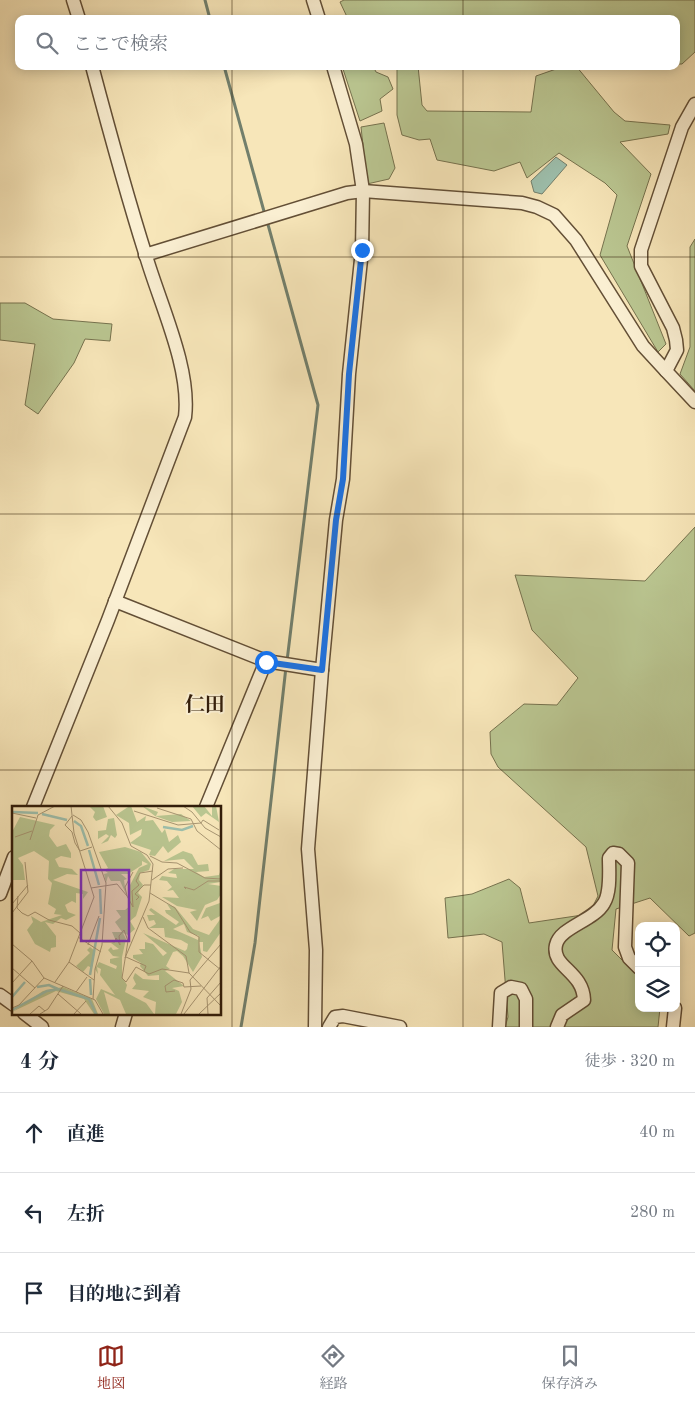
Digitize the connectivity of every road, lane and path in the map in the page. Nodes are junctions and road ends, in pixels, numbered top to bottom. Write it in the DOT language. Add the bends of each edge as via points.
graph roads {
  1 [pos="73,0"];
  2 [pos="313,0"];
  3 [pos="77,15"];
  4 [pos="318,15"];
  5 [pos="93,70"];
  6 [pos="334,70"];
  7 [pos="695,104"];
  8 [pos="363,191"];
  9 [pos="145,255"];
  10 [pos="666,371"];
  11 [pos="695,402"];
  12 [pos="115,601"];
  13 [pos="266,662"];
  14 [pos="322,670"];
  15 [pos="33,806"];
  16 [pos="206,806"];
  17 [pos="12,862"];
  18 [pos="0,894"];
  19 [pos="638,967"];
  20 [pos="0,995"];
  21 [pos="12,1004"];
  22 [pos="674,1012"];
  23 [pos="25,1014"];
  24 [pos="126,1014"];
  25 [pos="42,1027"];
  26 [pos="122,1027"];
  27 [pos="315,1027"];
  28 [pos="329,1027"];
  29 [pos="400,1027"];
  30 [pos="498,1027"];
  31 [pos="526,1027"];
  32 [pos="556,1027"];
  33 [pos="672,1027"];
  1 -- 3 [label="street"];
  2 -- 4 [label="street"];
  5 -- 9 [label="street"];
  6 -- 8 [label="street" via="356,144"];
  7 -- 10 [label="street" via="682,127 641,250 640,266 673,328 676,340 677,350"];
  8 -- 9 [label="street" via="347,193"];
  8 -- 10 [label="street" via="522,203 554,215 576,240 643,346"];
  8 -- 14 [label="street" via="362,250 349,374 343,479"];
  9 -- 12 [label="street" via="188,396 185,417"];
  10 -- 11 [label="street"];
  12 -- 13 [label="street"];
  12 -- 15 [label="street"];
  13 -- 14 [label="street"];
  13 -- 16 [label="street"];
  14 -- 27 [label="street" via="308,849 316,950"];
  17 -- 18 [label="street"];
  19 -- 32 [label="street" via="629,958 625,946 628,863 620,854 613,853 609,858 605,902 595,914 560,936 556,944 562,966 577,978 584,1000 562,1015"];
  20 -- 21 [label="street"];
  22 -- 33 [label="street"];
  23 -- 25 [label="street"];
  24 -- 26 [label="street"];
  28 -- 29 [label="street" via="335,1017 343,1016"];
  30 -- 31 [label="street" via="501,993 510,987 521,989 526,999"];
}
